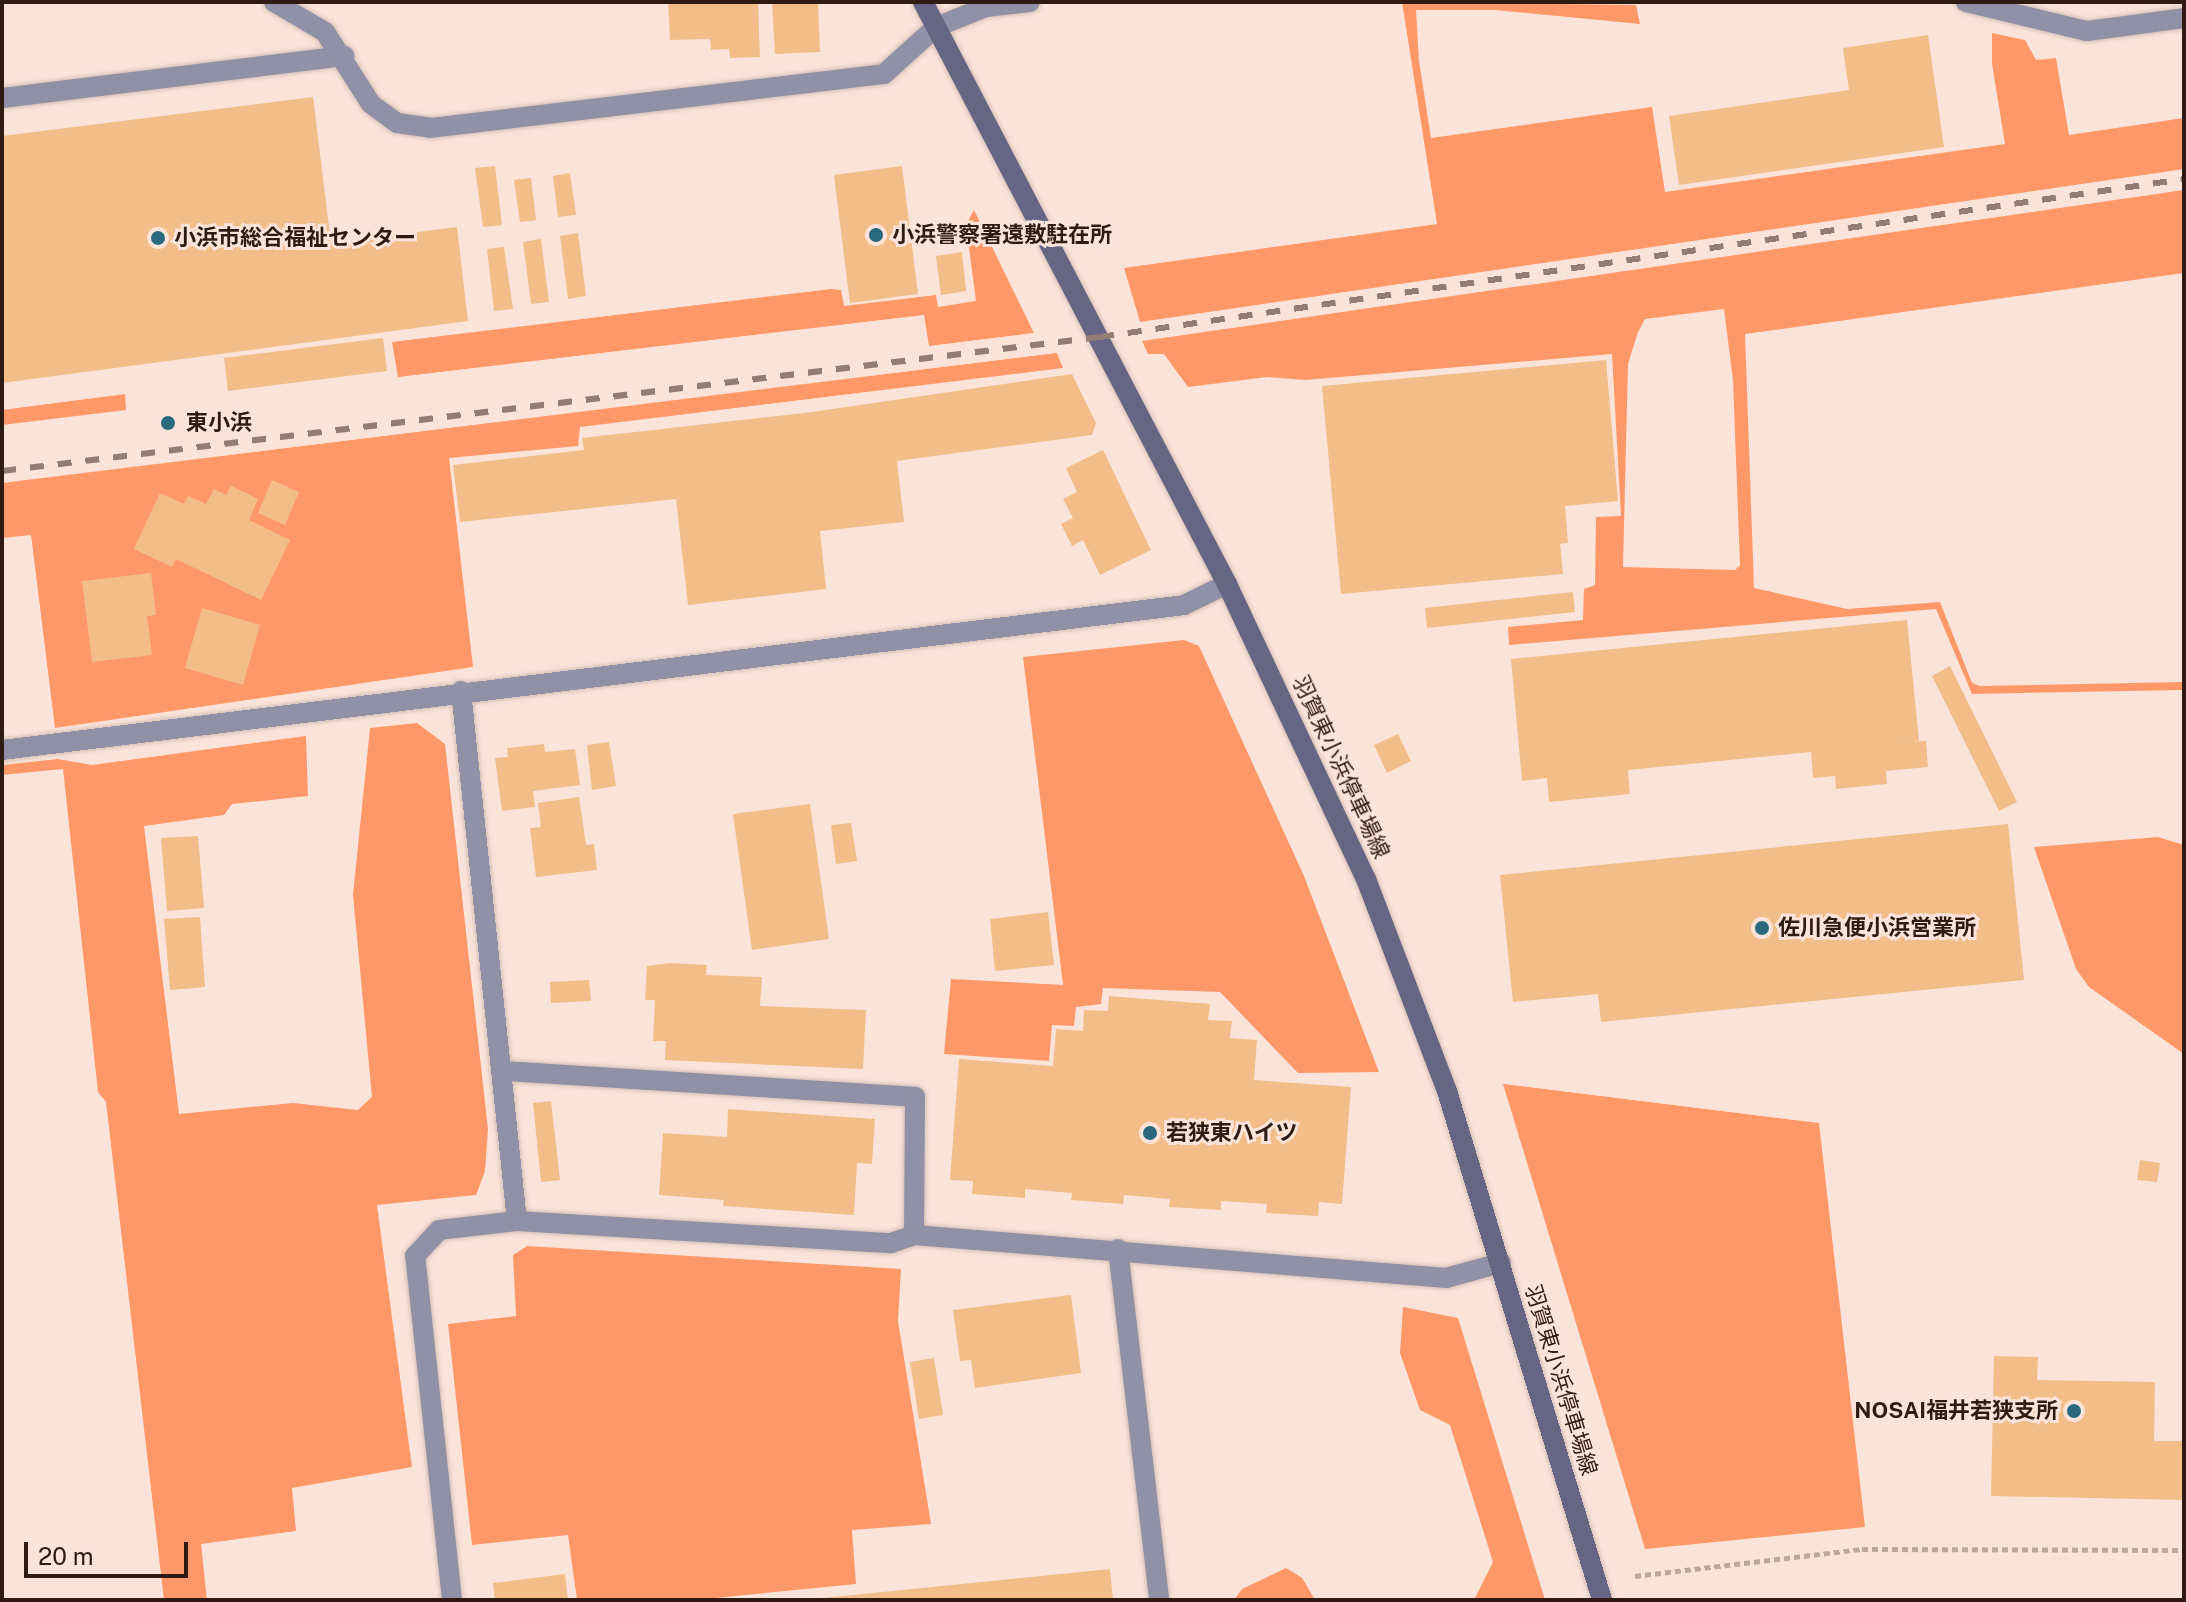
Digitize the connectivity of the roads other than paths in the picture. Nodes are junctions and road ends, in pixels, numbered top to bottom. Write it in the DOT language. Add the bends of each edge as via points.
graph roads {
  1 [pos="274,2"];
  2 [pos="923,2"];
  3 [pos="1030,2"];
  4 [pos="1966,2"];
  5 [pos="2184,18"];
  6 [pos="936,27"];
  7 [pos="344,56"];
  8 [pos="2,98"];
  9 [pos="1227,584"];
  10 [pos="461,691"];
  11 [pos="2,750"];
  12 [pos="505,1071"];
  13 [pos="517,1221"];
  14 [pos="914,1235"];
  15 [pos="1118,1249"];
  16 [pos="1501,1263"];
  17 [pos="1600,1594"];
  18 [pos="452,1600"];
  19 [pos="1159,1600"];
  1 -- 7 [label="street" via="325,32"];
  2 -- 6 [label="main road, 羽賀東小浜停車場線"];
  3 -- 6 [label="street" via="986,7"];
  4 -- 5 [label="street" via="2087,31"];
  6 -- 7 [label="street" via="884,74 431,128 397,123 371,104"];
  6 -- 9 [label="main road, 羽賀東小浜停車場線"];
  7 -- 8 [label="street"];
  9 -- 10 [label="street" via="1184,605"];
  9 -- 16 [label="main road, 羽賀東小浜停車場線" via="1366,879 1442,1078"];
  10 -- 11 [label="street"];
  10 -- 12 [label="street"];
  12 -- 13 [label="street"];
  12 -- 14 [label="street" via="915,1097"];
  13 -- 14 [label="street" via="891,1243"];
  13 -- 18 [label="street" via="439,1230 415,1256"];
  14 -- 15 [label="street"];
  15 -- 16 [label="street" via="1446,1278"];
  15 -- 19 [label="street"];
  16 -- 17 [label="main road, 羽賀東小浜停車場線"];
}
